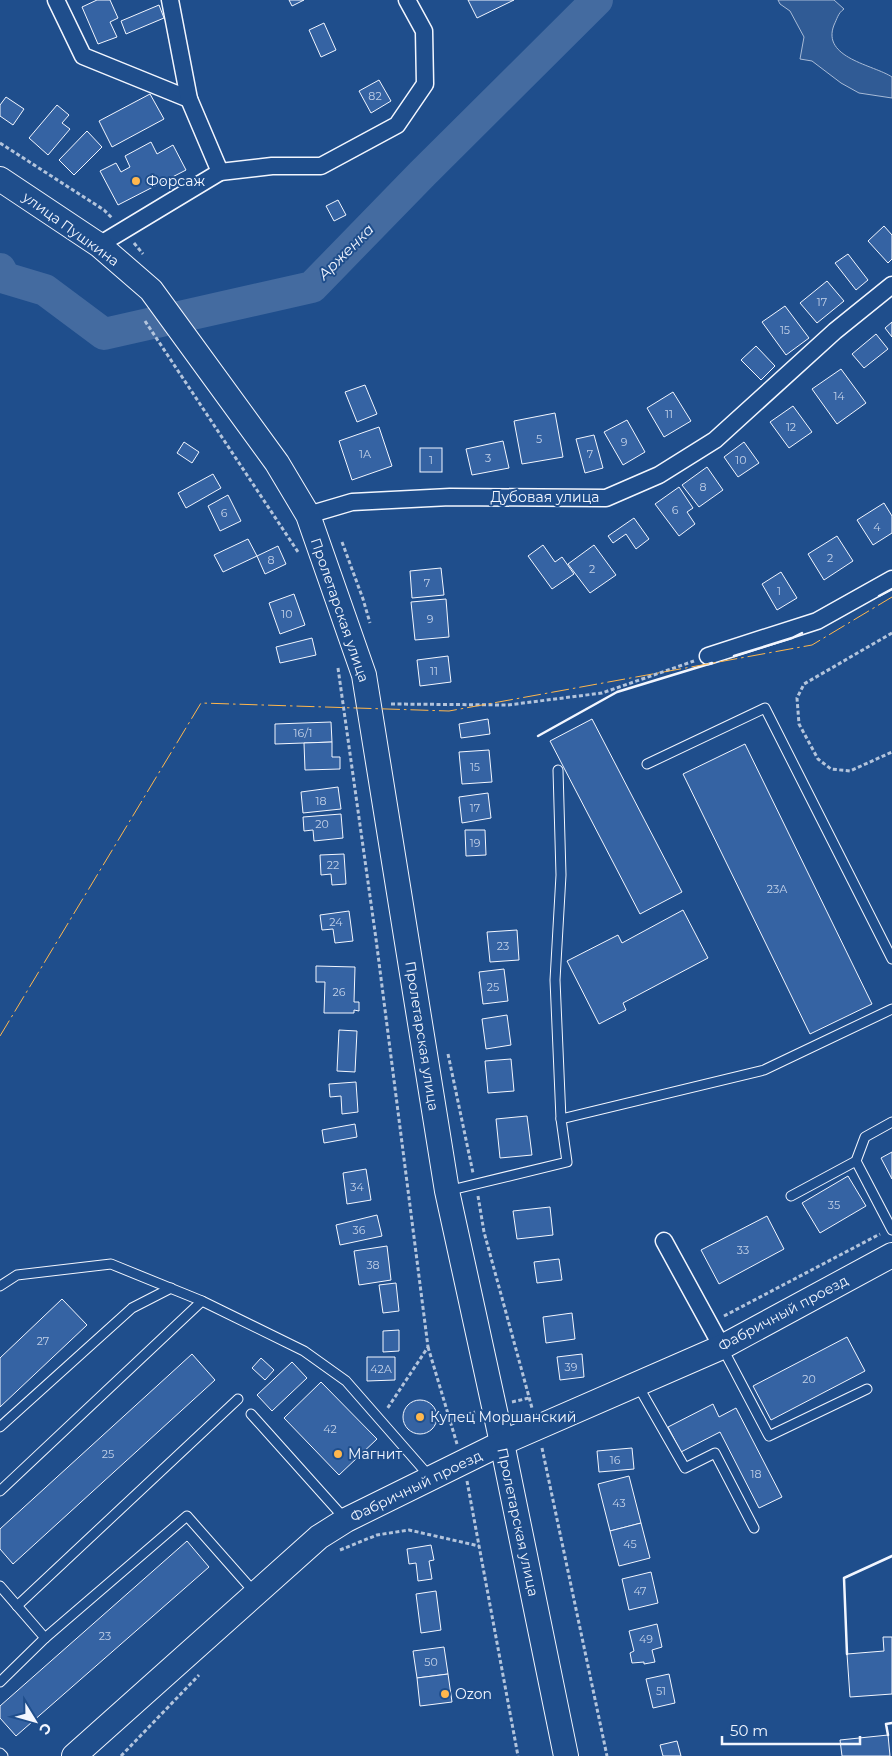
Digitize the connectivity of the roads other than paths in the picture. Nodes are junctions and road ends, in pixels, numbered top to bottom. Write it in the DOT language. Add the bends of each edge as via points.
graph roads {
  1 [pos="56,0"];
  2 [pos="170,0"];
  3 [pos="407,0"];
  4 [pos="189,99"];
  5 [pos="220,172"];
  6 [pos="0,179"];
  7 [pos="99,245"];
  8 [pos="892,285"];
  9 [pos="195,352"];
  10 [pos="318,512"];
  11 [pos="892,580"];
  12 [pos="708,656"];
  13 [pos="648,764"];
  14 [pos="558,770"];
  15 [pos="892,959"];
  16 [pos="892,1009"];
  17 [pos="561,1119"];
  18 [pos="892,1122"];
  19 [pos="856,1160"];
  20 [pos="447,1191"];
  21 [pos="791,1196"];
  22 [pos="892,1229"];
  23 [pos="664,1241"];
  24 [pos="892,1255"];
  25 [pos="0,1286"];
  26 [pos="171,1288"];
  27 [pos="202,1301"];
  28 [pos="722,1346"];
  29 [pos="637,1384"];
  30 [pos="867,1389"];
  31 [pos="238,1399"];
  32 [pos="251,1414"];
  33 [pos="0,1427"];
  34 [pos="502,1443"];
  35 [pos="432,1479"];
  36 [pos="0,1491"];
  37 [pos="346,1520"];
  38 [pos="754,1528"];
  39 [pos="0,1586"];
  40 [pos="256,1594"];
  41 [pos="17,1606"];
  42 [pos="46,1638"];
  43 [pos="0,1682"];
  44 [pos="0,1753"];
  45 [pos="3,1756"];
  46 [pos="74,1756"];
  47 [pos="566,1756"];
  1 -- 4 [label="street" via="83,56"];
  2 -- 4 [label="street"];
  3 -- 5 [label="street" via="424,31 426,84 397,125 321,166 272,166"];
  4 -- 5 [label="street"];
  5 -- 7 [label="street"];
  6 -- 7 [label="main road, улица Пушкина"];
  7 -- 9 [label="main road, улица Пушкина" via="157,298"];
  8 -- 10 [label="street, Дубовая улица" via="834,331 715,440 659,475 606,498 450,497 352,502"];
  9 -- 10 [label="main road, Пролетарская улица" via="276,463"];
  10 -- 20 [label="main road, Пролетарская улица" via="364,675"];
  11 -- 12 [label="street" via="817,621"];
  13 -- 15 [label="lane" via="765,708"];
  14 -- 17 [label="lane" via="561,875 555,980"];
  16 -- 17 [label="lane" via="764,1070"];
  17 -- 20 [label="lane" via="567,1162"];
  18 -- 19 [label="lane" via="865,1137"];
  19 -- 21 [label="lane"];
  19 -- 22 [label="lane"];
  20 -- 34 [label="main road, Пролетарская улица"];
  23 -- 28 [label="street"];
  24 -- 28 [label="main road, Фабричный проезд"];
  25 -- 26 [label="lane" via="18,1275 111,1264"];
  26 -- 27 [label="lane"];
  26 -- 33 [label="lane" via="132,1308"];
  27 -- 35 [label="lane" via="304,1351 346,1381"];
  27 -- 36 [label="lane"];
  28 -- 29 [label="main road, Фабричный проезд"];
  28 -- 30 [label="lane" via="769,1436"];
  29 -- 34 [label="main road, Фабричный проезд"];
  29 -- 38 [label="lane" via="685,1468 715,1453"];
  31 -- 41 [label="lane"];
  32 -- 37 [label="lane"];
  34 -- 35 [label="main road, Фабричный проезд"];
  34 -- 47 [label="main road, Пролетарская улица"];
  35 -- 37 [label="main road, Фабричный проезд"];
  37 -- 40 [label="main road, Фабричный проезд" via="319,1537"];
  39 -- 41 [label="lane"];
  40 -- 42 [label="lane" via="187,1516"];
  40 -- 46 [label="main road, Фабричный проезд"];
  41 -- 42 [label="lane"];
  42 -- 43 [label="lane"];
  44 -- 45 [label="lane"];
}
